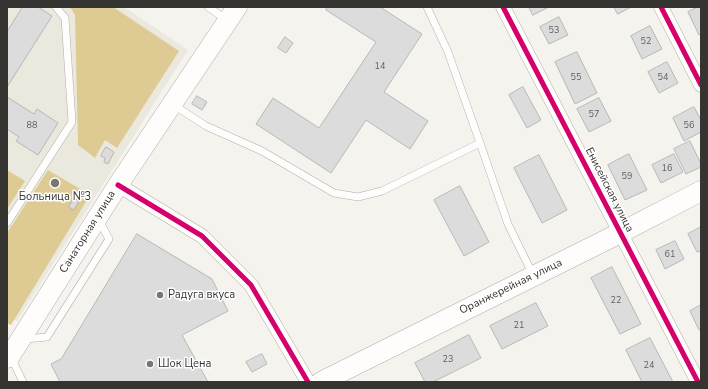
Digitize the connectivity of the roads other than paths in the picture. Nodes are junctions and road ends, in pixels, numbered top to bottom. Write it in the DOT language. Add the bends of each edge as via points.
graph roads {
  1 [pos="56,7"];
  2 [pos="208,7"];
  3 [pos="428,7"];
  4 [pos="503,7"];
  5 [pos="661,7"];
  6 [pos="232,14"];
  7 [pos="701,85"];
  8 [pos="172,104"];
  9 [pos="480,143"];
  10 [pos="118,185"];
  11 [pos="701,191"];
  12 [pos="7,222"];
  13 [pos="620,233"];
  14 [pos="534,276"];
  15 [pos="9,357"];
  16 [pos="23,382"];
  17 [pos="308,382"];
  18 [pos="321,382"];
  19 [pos="698,382"];
  1 -- 12 [label="lane" via="65,18 72,122"];
  2 -- 6 [label="lane"];
  3 -- 9 [label="lane" via="448,52"];
  4 -- 13 [label="street, Енисейская улица"];
  5 -- 7 [label="street"];
  6 -- 8 [label="main road, Санаторная улица"];
  8 -- 9 [label="lane" via="206,126 262,151 334,193 358,197 382,191"];
  8 -- 10 [label="main road, Санаторная улица"];
  9 -- 14 [label="lane" via="508,224"];
  10 -- 15 [label="main road, Санаторная улица"];
  10 -- 17 [label="street" via="202,236 251,285"];
  11 -- 13 [label="main road, Оранжерейная улица"];
  13 -- 14 [label="main road, Оранжерейная улица"];
  13 -- 19 [label="street, Енисейская улица"];
  14 -- 18 [label="main road, Оранжерейная улица"];
  15 -- 16 [label="lane"];
}
